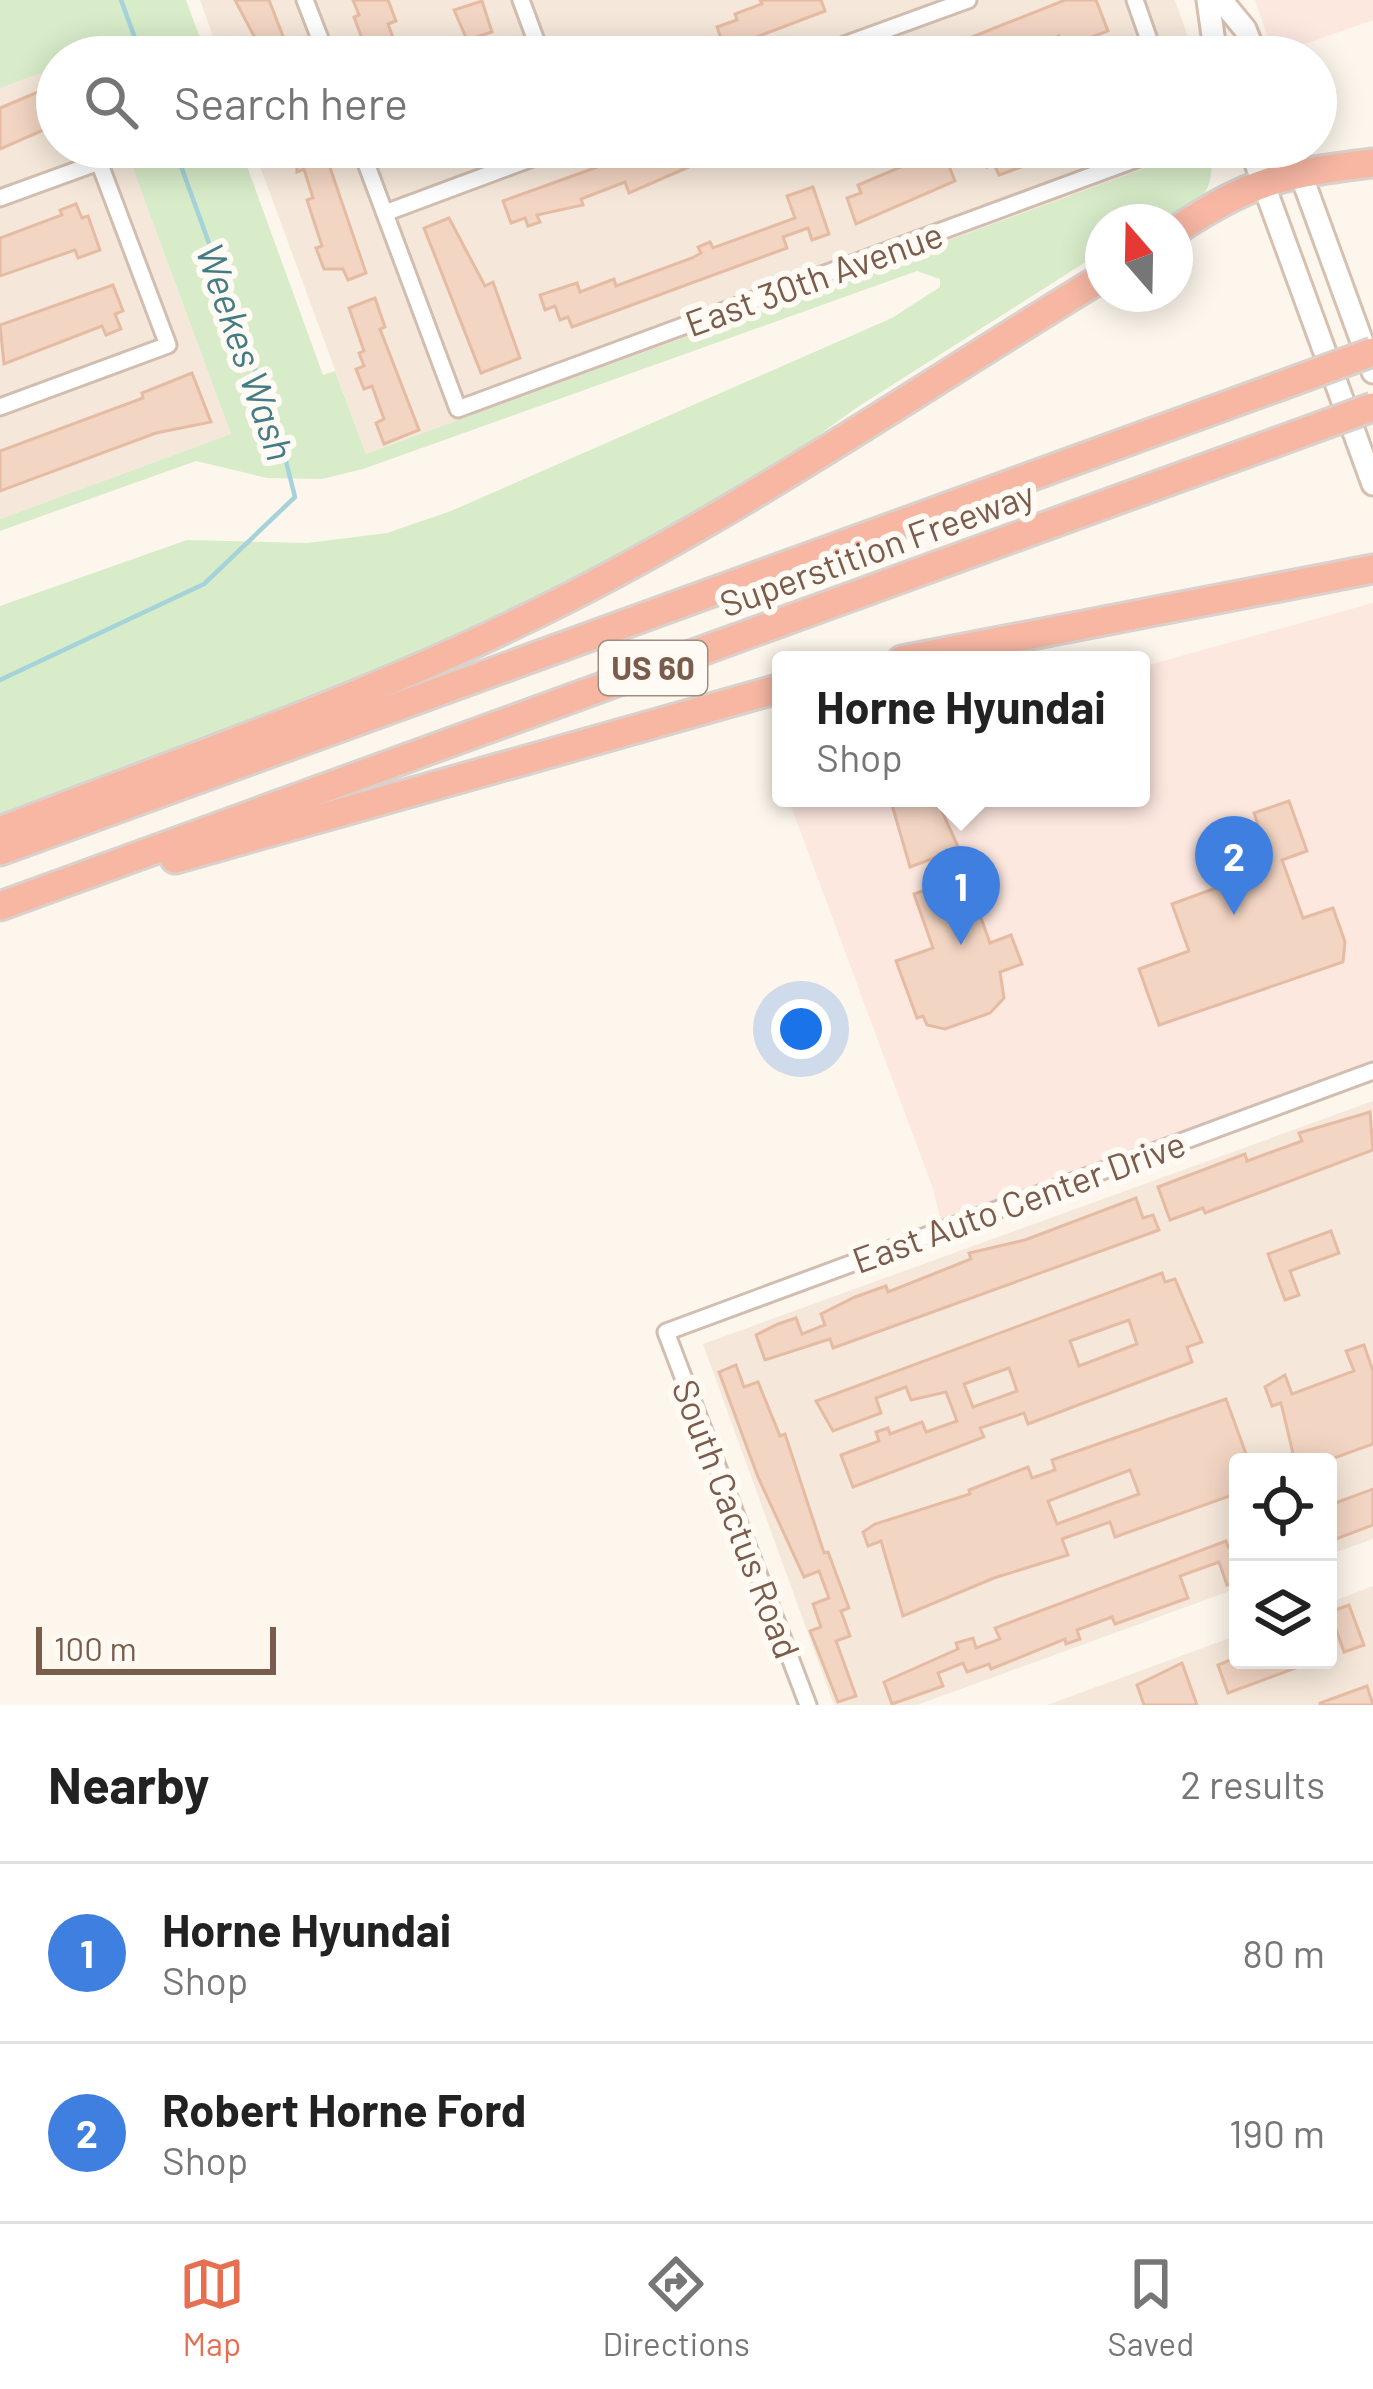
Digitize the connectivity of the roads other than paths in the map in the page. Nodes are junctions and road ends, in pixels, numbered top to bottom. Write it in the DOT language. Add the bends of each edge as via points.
graph roads {
  1 [pos="305,0"];
  2 [pos="521,0"];
  3 [pos="968,0"];
  4 [pos="1135,0"];
  5 [pos="1208,0"];
  6 [pos="1221,0"];
  7 [pos="319,36"];
  8 [pos="534,36"];
  9 [pos="869,36"];
  10 [pos="1148,36"];
  11 [pos="1213,36"];
  12 [pos="1248,36"];
  13 [pos="1337,162"];
  14 [pos="1373,163"];
  15 [pos="82,168"];
  16 [pos="101,168"];
  17 [pos="368,168"];
  18 [pos="506,168"];
  19 [pos="1112,168"];
  20 [pos="1258,168"];
  21 [pos="1285,168"];
  22 [pos="1299,168"];
  23 [pos="1263,183"];
  24 [pos="0,198"];
  25 [pos="385,213"];
  26 [pos="1193,219"];
  27 [pos="1085,288"];
  28 [pos="1373,352"];
  29 [pos="1373,372"];
  30 [pos="0,406"];
  31 [pos="1373,406"];
  32 [pos="1373,484"];
  33 [pos="1373,569"];
  34 [pos="949,651"];
  35 [pos="772,690"];
  36 [pos="0,831"];
  37 [pos="0,851"];
  38 [pos="7,903"];
  39 [pos="1373,1071"];
  40 [pos="666,1332"];
  41 [pos="808,1705"];
  1 -- 7 [label="street"];
  2 -- 8 [label="street"];
  3 -- 9 [label="street"];
  4 -- 10 [label="street"];
  5 -- 11 [label="main road"];
  6 -- 12 [label="main road"];
  13 -- 14 [label="highway"];
  15 -- 24 [label="street"];
  16 -- 30 [label="street" via="168,345"];
  17 -- 25 [label="street"];
  18 -- 25 [label="street"];
  19 -- 25 [label="street, East 30th Avenue" via="458,409"];
  20 -- 23 [label="main road"];
  21 -- 23 [label="highway"];
  22 -- 29 [label="main road"];
  23 -- 26 [label="highway" via="1236,190"];
  23 -- 32 [label="main road"];
  27 -- 36 [label="highway" via="715,517 534,615 405,674"];
  28 -- 37 [label="highway, Superstition Freeway / US 60, bridge"];
  31 -- 38 [label="highway, Superstition Freeway / US 60, bridge"];
  33 -- 34 [label="highway"];
  35 -- 38 [label="highway"];
  39 -- 40 [label="street, East Auto Center Drive"];
  40 -- 41 [label="street, South Cactus Road"];
}
